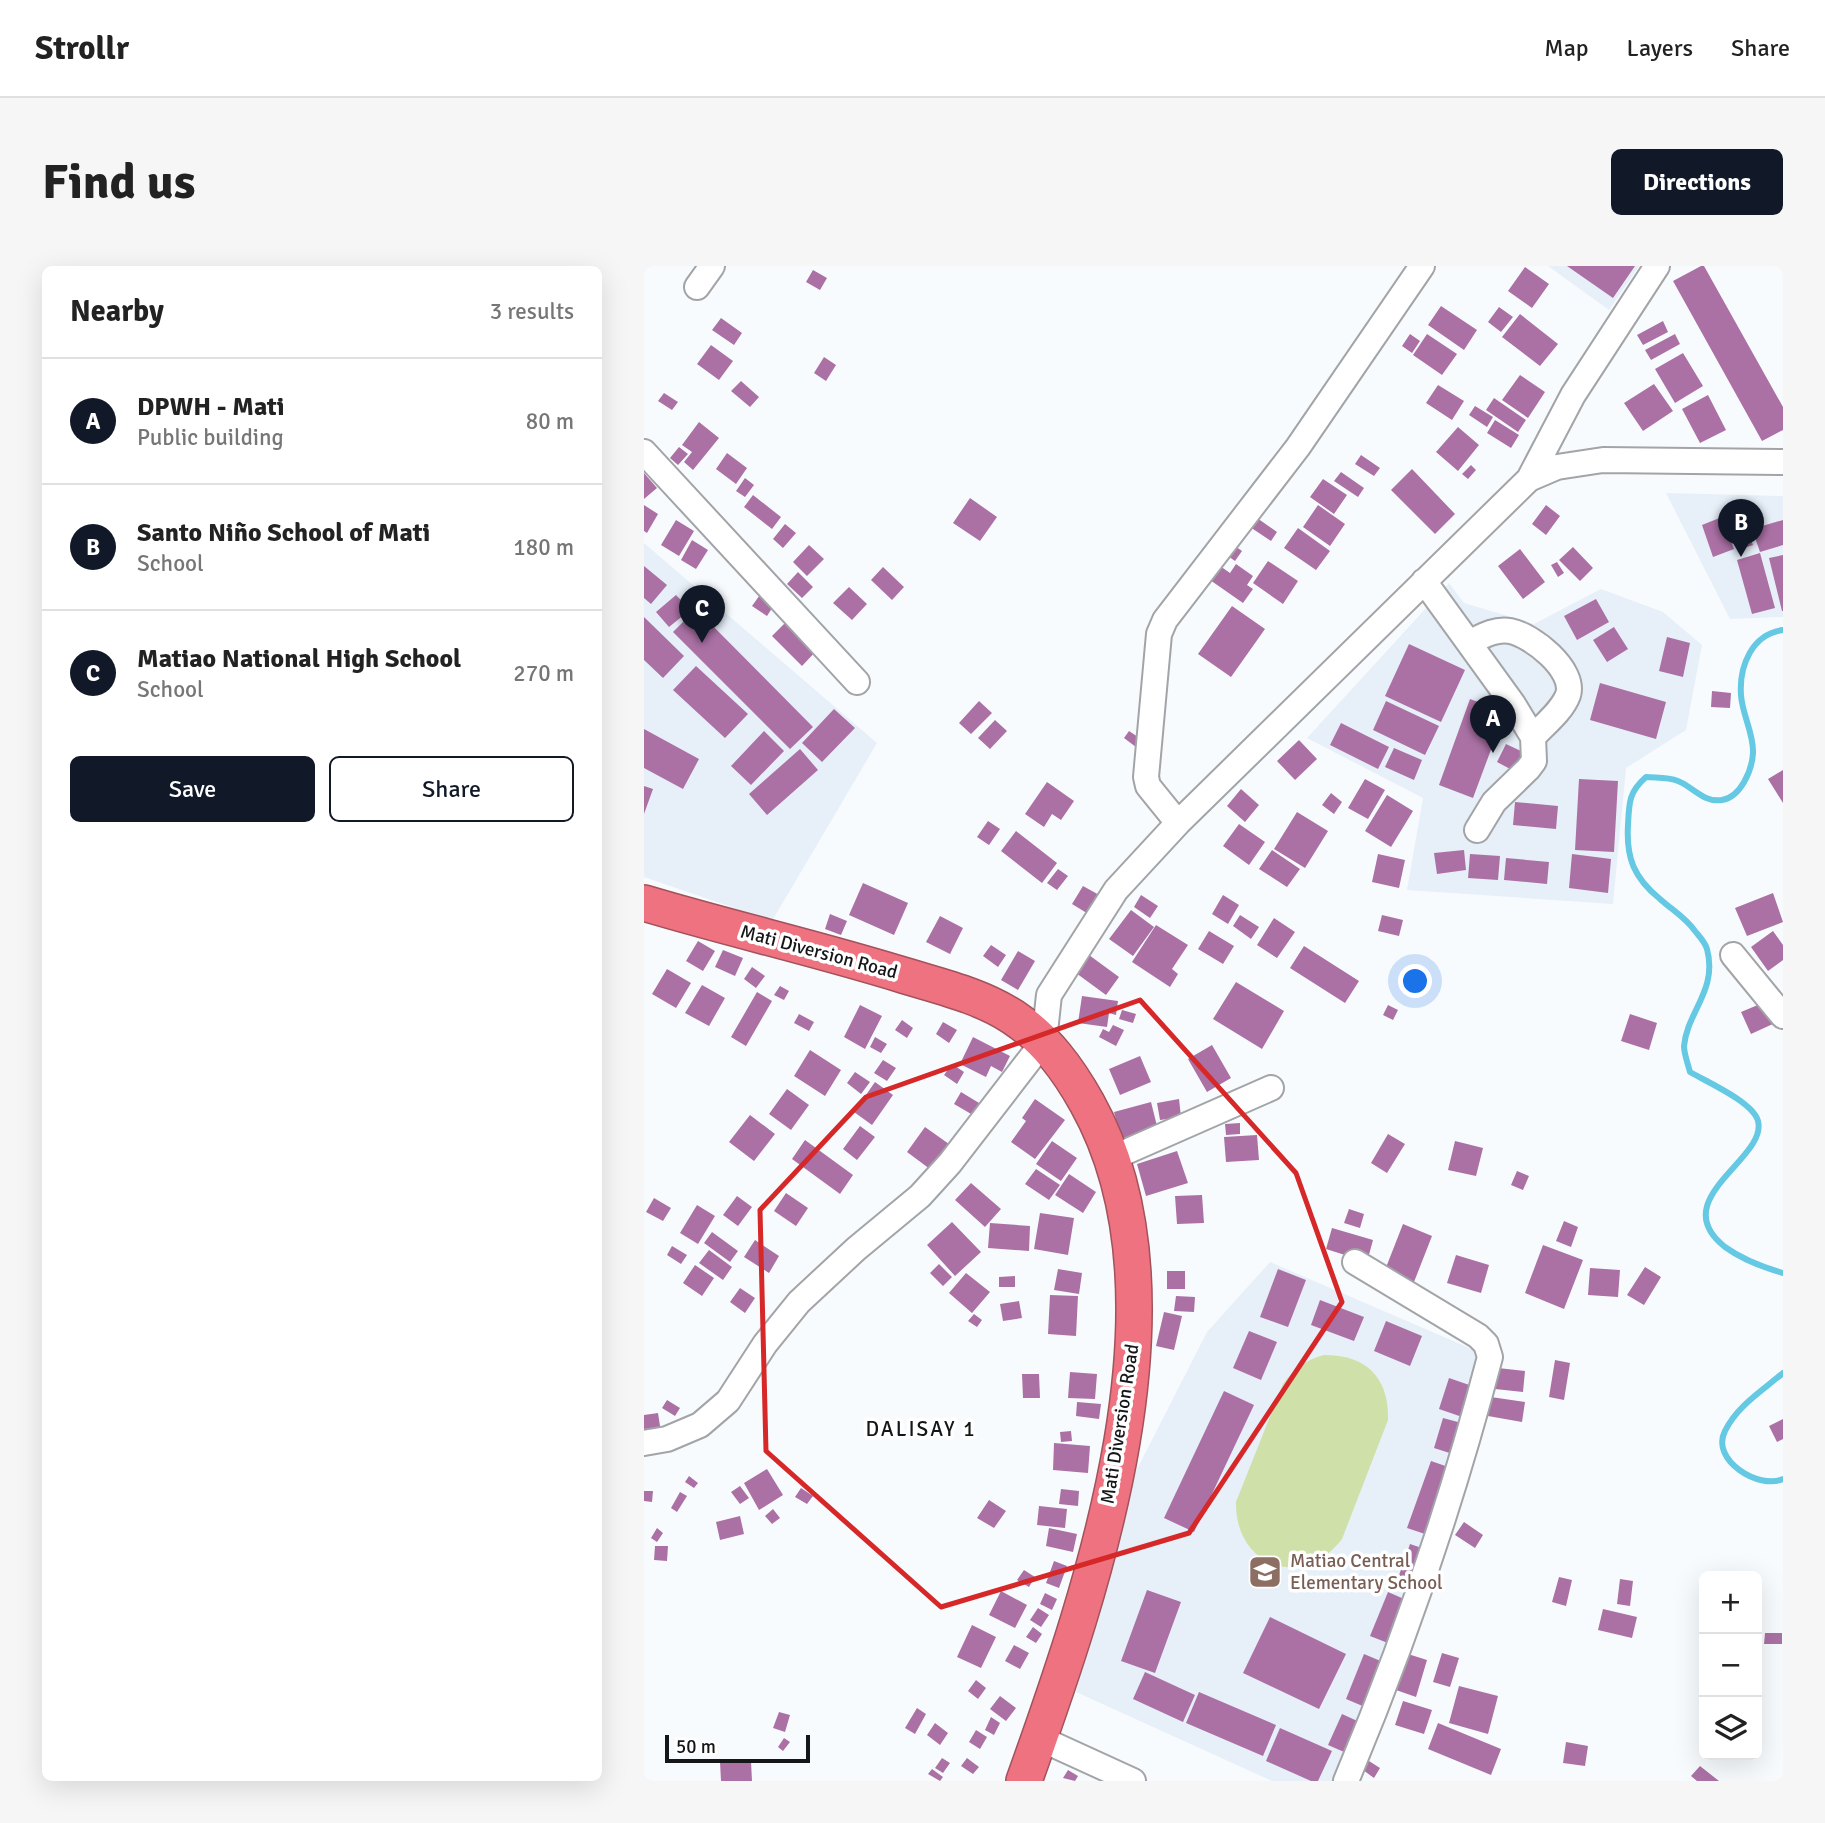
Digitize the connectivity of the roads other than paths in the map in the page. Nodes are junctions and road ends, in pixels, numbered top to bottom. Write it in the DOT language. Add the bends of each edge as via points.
graph roads {
  1 [pos="712,266"];
  2 [pos="1422,266"];
  3 [pos="1657,266"];
  4 [pos="697,287"];
  5 [pos="644,452"];
  6 [pos="1783,463"];
  7 [pos="1529,479"];
  8 [pos="1424,581"];
  9 [pos="1469,643"];
  10 [pos="857,682"];
  11 [pos="1533,737"];
  12 [pos="1178,823"];
  13 [pos="1477,830"];
  14 [pos="644,903"];
  15 [pos="1732,955"];
  16 [pos="1049,995"];
  17 [pos="1012,1016"];
  18 [pos="1783,1016"];
  19 [pos="1044,1041"];
  20 [pos="1271,1088"];
  21 [pos="1112,1158"];
  22 [pos="1355,1262"];
  23 [pos="644,1443"];
  24 [pos="1039,1738"];
  25 [pos="1024,1781"];
  26 [pos="1133,1781"];
  27 [pos="1346,1781"];
  1 -- 4 [label="street"];
  2 -- 12 [label="street" via="1298,447 1165,620 1159,634 1146,777"];
  3 -- 7 [label="street" via="1573,395"];
  5 -- 10 [label="street"];
  6 -- 7 [label="street" via="1603,460 1557,467"];
  7 -- 8 [label="street"];
  8 -- 9 [label="street"];
  8 -- 12 [label="street"];
  9 -- 11 [label="street"];
  9 -- 11 [label="street" via="1508,630 1525,636 1560,666 1569,692"];
  11 -- 13 [label="street" via="1534,761 1494,802"];
  12 -- 16 [label="street" via="1116,890"];
  14 -- 17 [label="highway, Mati Diversion Road" via="896,972 977,998"];
  15 -- 18 [label="street"];
  16 -- 17 [label="street"];
  16 -- 19 [label="street"];
  17 -- 19 [label="highway, Mati Diversion Road"];
  19 -- 21 [label="highway, Mati Diversion Road" via="1081,1092"];
  19 -- 23 [label="street" via="920,1196 799,1302 728,1401 700,1425"];
  20 -- 21 [label="street"];
  21 -- 24 [label="highway, Mati Diversion Road" via="1135,1273 1129,1391 1100,1538"];
  22 -- 27 [label="street" via="1478,1336 1490,1357 1431,1559"];
  24 -- 25 [label="highway, Mati Diversion Road"];
  24 -- 26 [label="street"];
}
